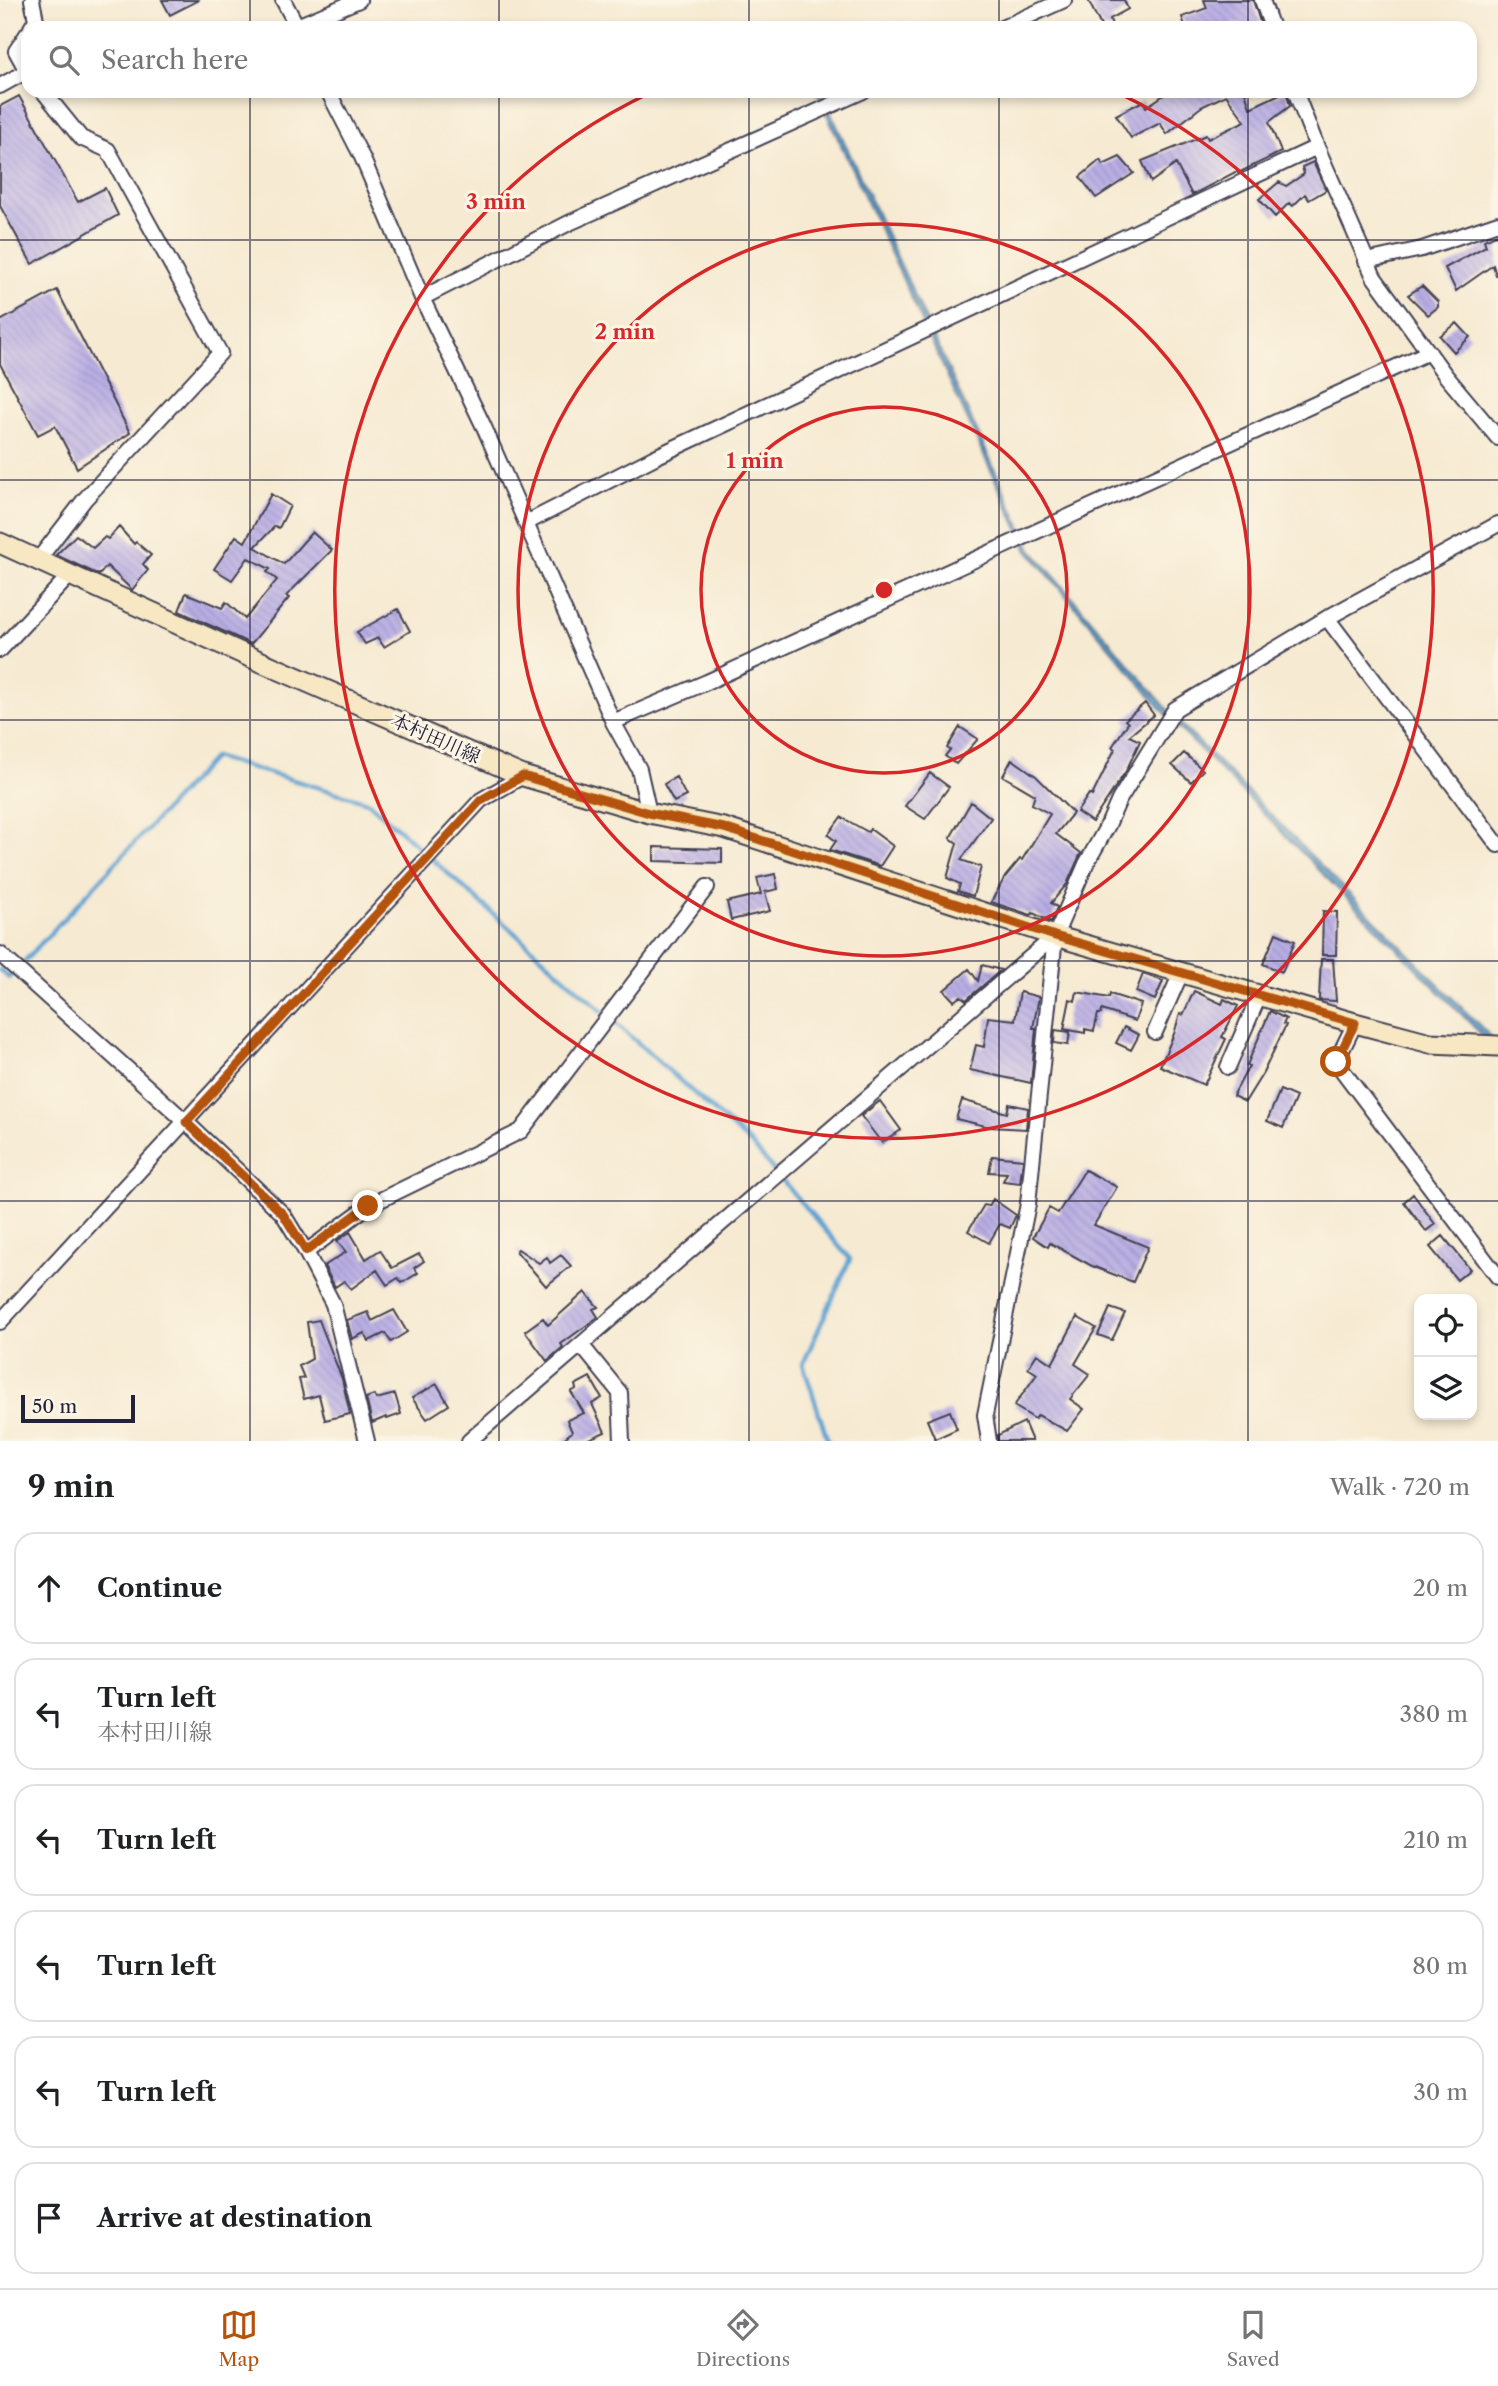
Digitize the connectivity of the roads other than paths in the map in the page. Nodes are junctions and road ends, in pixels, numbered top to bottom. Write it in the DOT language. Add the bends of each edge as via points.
graph roads {
  1 [pos="32,0"];
  2 [pos="283,0"];
  3 [pos="359,0"];
  4 [pos="1064,0"];
  5 [pos="1262,0"];
  6 [pos="35,21"];
  7 [pos="294,21"];
  8 [pos="311,21"];
  9 [pos="1018,21"];
  10 [pos="1270,21"];
  11 [pos="21,44"];
  12 [pos="21,61"];
  13 [pos="21,75"];
  14 [pos="0,86"];
  15 [pos="49,98"];
  16 [pos="332,98"];
  17 [pos="847,98"];
  18 [pos="1299,98"];
  19 [pos="1317,148"];
  20 [pos="1498,223"];
  21 [pos="1366,261"];
  22 [pos="422,298"];
  23 [pos="1429,352"];
  24 [pos="1498,438"];
  25 [pos="526,523"];
  26 [pos="1498,524"];
  27 [pos="0,543"];
  28 [pos="38,560"];
  29 [pos="69,575"];
  30 [pos="1327,618"];
  31 [pos="0,650"];
  32 [pos="613,722"];
  33 [pos="523,776"];
  34 [pos="649,813"];
  35 [pos="1498,845"];
  36 [pos="707,887"];
  37 [pos="1055,936"];
  38 [pos="0,954"];
  39 [pos="1181,973"];
  40 [pos="1259,996"];
  41 [pos="1355,1023"];
  42 [pos="1155,1032"];
  43 [pos="1498,1046"];
  44 [pos="1228,1067"];
  45 [pos="186,1122"];
  46 [pos="306,1251"];
  47 [pos="1498,1277"];
  48 [pos="0,1322"];
  49 [pos="582,1346"];
  50 [pos="367,1441"];
  51 [pos="469,1441"];
  52 [pos="622,1441"];
  53 [pos="989,1441"];
  1 -- 6 [label="street"];
  2 -- 7 [label="street"];
  3 -- 8 [label="street"];
  4 -- 9 [label="street"];
  5 -- 10 [label="street"];
  11 -- 12 [label="street" via="16,51"];
  13 -- 14 [label="street"];
  15 -- 28 [label="street" via="81,138 108,150 220,353 85,499"];
  16 -- 22 [label="street"];
  17 -- 22 [label="street" via="569,223"];
  18 -- 19 [label="street"];
  19 -- 21 [label="street"];
  19 -- 25 [label="street" via="655,457"];
  20 -- 21 [label="street" via="1422,249"];
  21 -- 23 [label="street"];
  22 -- 25 [label="street"];
  23 -- 24 [label="street"];
  23 -- 32 [label="street"];
  25 -- 32 [label="street"];
  26 -- 30 [label="street"];
  27 -- 28 [label="main road, 本村田川線"];
  28 -- 29 [label="main road, 本村田川線"];
  29 -- 31 [label="street"];
  29 -- 33 [label="main road, 本村田川線"];
  30 -- 35 [label="street"];
  30 -- 37 [label="street" via="1175,709 1119,800"];
  32 -- 34 [label="street" via="639,769"];
  33 -- 34 [label="main road, 本村田川線"];
  33 -- 45 [label="street" via="481,800"];
  34 -- 37 [label="main road, 本村田川線" via="724,828"];
  36 -- 46 [label="street" via="521,1131 368,1206"];
  37 -- 39 [label="main road, 本村田川線"];
  37 -- 49 [label="street"];
  37 -- 53 [label="street" via="1028,1204 985,1415"];
  38 -- 45 [label="street"];
  39 -- 40 [label="main road, 本村田川線"];
  39 -- 42 [label="street"];
  40 -- 41 [label="main road, 本村田川線"];
  40 -- 44 [label="street"];
  41 -- 43 [label="main road, 本村田川線" via="1430,1043"];
  41 -- 47 [label="street" via="1336,1062"];
  45 -- 46 [label="street" via="283,1214"];
  45 -- 48 [label="street"];
  46 -- 50 [label="street" via="333,1304"];
  49 -- 51 [label="street"];
  49 -- 52 [label="street" via="620,1393"];
}
